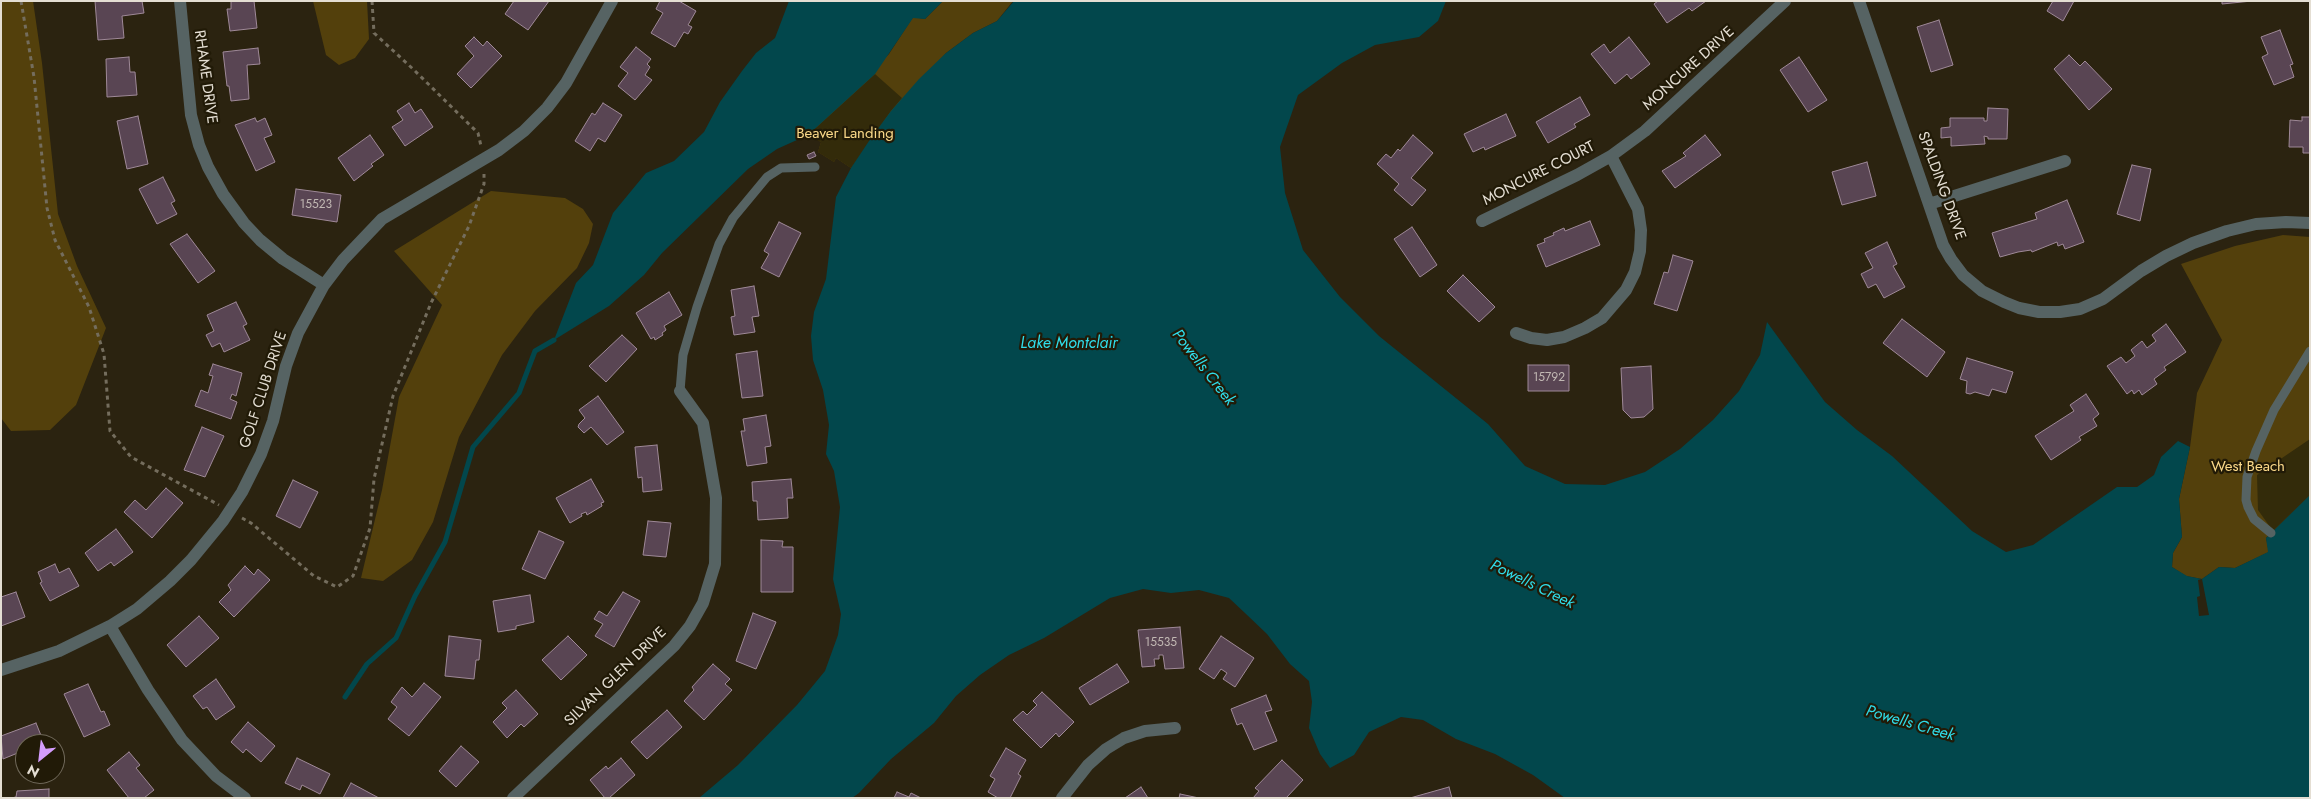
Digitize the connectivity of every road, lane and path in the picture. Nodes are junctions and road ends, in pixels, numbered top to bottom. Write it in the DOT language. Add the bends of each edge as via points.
graph roads {
  1 [pos="21,1"];
  2 [pos="180,1"];
  3 [pos="372,1"];
  4 [pos="612,1"];
  5 [pos="1785,1"];
  6 [pos="1859,1"];
  7 [pos="1611,156"];
  8 [pos="484,159"];
  9 [pos="2065,162"];
  10 [pos="815,167"];
  11 [pos="1929,204"];
  12 [pos="1482,221"];
  13 [pos="2310,224"];
  14 [pos="324,286"];
  15 [pos="1516,333"];
  16 [pos="2310,350"];
  17 [pos="680,391"];
  18 [pos="230,511"];
  19 [pos="2271,533"];
  20 [pos="110,626"];
  21 [pos="1,670"];
  22 [pos="1175,728"];
  23 [pos="245,798"];
  24 [pos="513,798"];
  25 [pos="1062,798"];
  1 -- 18 [label="path" via="34,77 47,208 55,240 89,307 104,354 110,430 131,457"];
  2 -- 14 [label="street, RHAME DRIVE" via="191,115 208,167 223,194 260,240 283,260"];
  3 -- 8 [label="path" via="374,34 478,132"];
  4 -- 8 [label="street, GOLF CLUB DRIVE" via="566,83 546,108 524,130"];
  5 -- 7 [label="street, MONCURE DRIVE" via="1646,131"];
  6 -- 11 [label="street, SPALDING DRIVE"];
  7 -- 12 [label="street, MONCURE COURT"];
  7 -- 15 [label="street" via="1638,209 1641,230 1635,272 1626,290 1602,318 1571,334 1548,340"];
  8 -- 14 [label="street, GOLF CLUB DRIVE" via="382,219 342,260"];
  8 -- 18 [label="path" via="484,184 469,226 431,303 393,396 374,479 370,528 353,576 337,587 314,576 252,523"];
  9 -- 11 [label="street"];
  10 -- 17 [label="lane" via="781,168 767,177 734,218 719,244 697,308 683,355"];
  11 -- 13 [label="street, SPALDING DRIVE" via="1943,245 1963,275 1982,291 2004,302 2039,312 2080,309 2103,299 2166,256 2227,230 2276,223"];
  14 -- 18 [label="street, GOLF CLUB DRIVE" via="295,341 261,454"];
  16 -- 19 [label="lane" via="2274,410 2247,477 2248,507 2254,519"];
  17 -- 24 [label="street, SILVAN GLEN DRIVE" via="704,423 716,498 715,564 703,603 674,646"];
  18 -- 20 [label="street, GOLF CLUB DRIVE" via="170,581"];
  20 -- 21 [label="street, GOLF CLUB DRIVE" via="59,651"];
  20 -- 23 [label="street" via="182,740 216,776"];
  22 -- 25 [label="street" via="1145,731 1106,749 1088,765"];
}
